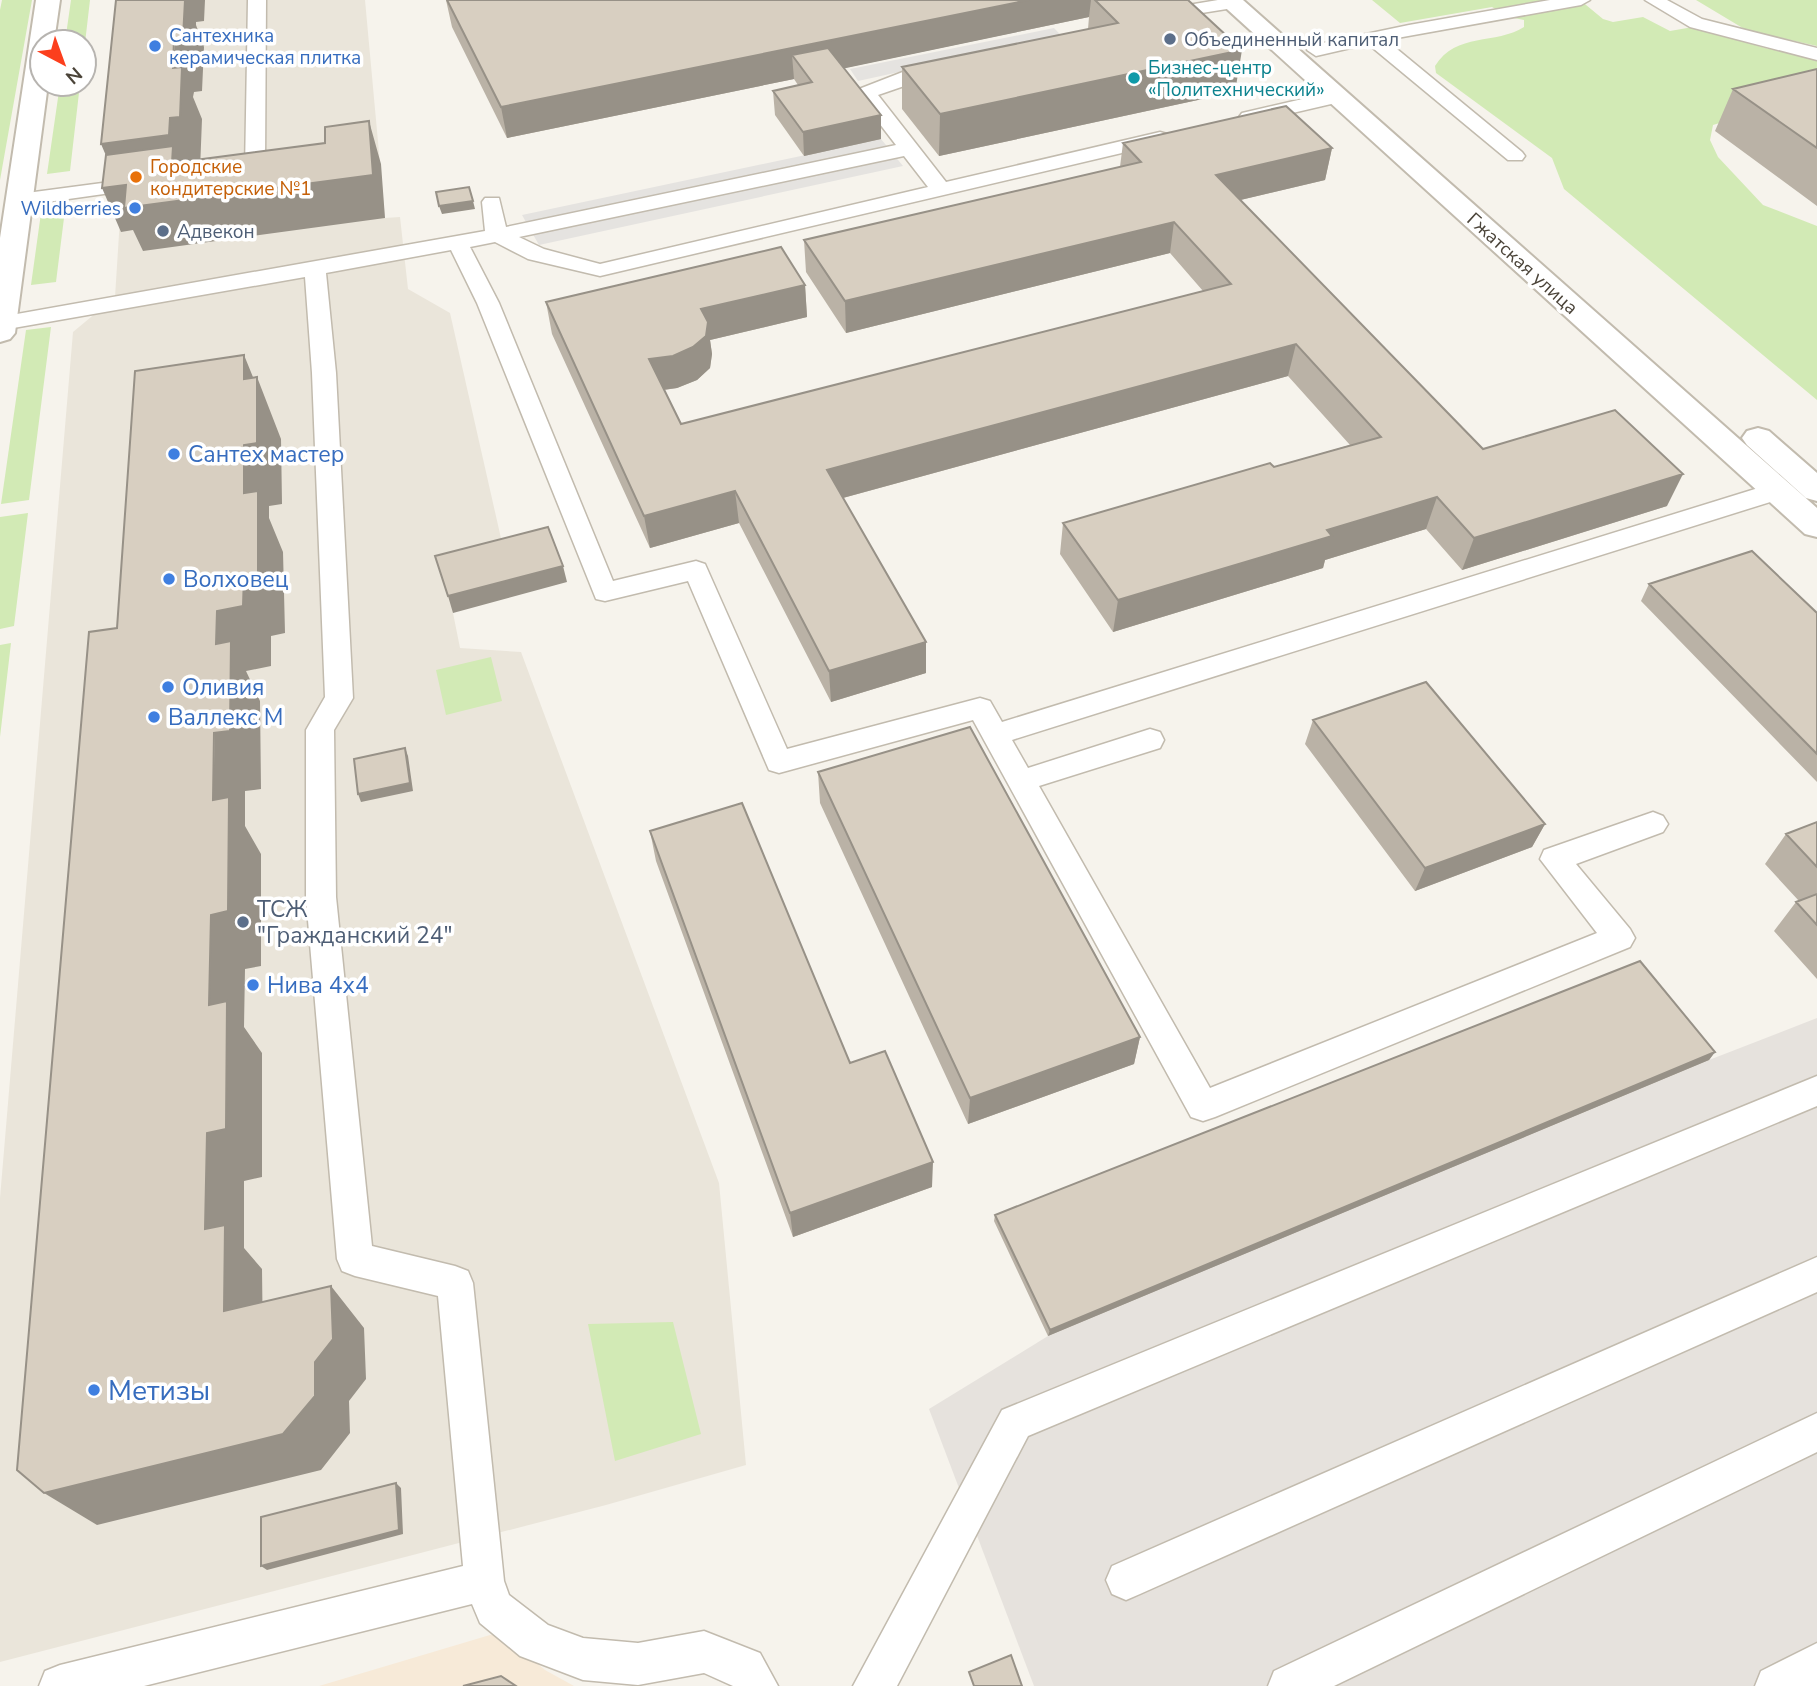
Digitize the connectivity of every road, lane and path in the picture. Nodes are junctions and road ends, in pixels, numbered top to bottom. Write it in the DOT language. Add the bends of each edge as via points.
graph roads {
  1 [pos="48,0"];
  2 [pos="257,0"];
  3 [pos="1581,0"];
  4 [pos="1654,0"];
  5 [pos="1240,1"];
  6 [pos="1521,12"];
  7 [pos="1137,19"];
  8 [pos="1372,38"];
  9 [pos="1389,53"];
  10 [pos="1817,54"];
  11 [pos="1324,58"];
  12 [pos="960,63"];
  13 [pos="1338,97"];
  14 [pos="1232,121"];
  15 [pos="1178,134"];
  16 [pos="908,149"];
  17 [pos="1515,156"];
  18 [pos="296,164"];
  19 [pos="255,170"];
  20 [pos="229,172"];
  21 [pos="125,186"];
  22 [pos="941,190"];
  23 [pos="19,200"];
  24 [pos="492,202"];
  25 [pos="496,234"];
  26 [pos="458,243"];
  27 [pos="315,269"];
  28 [pos="1,328"];
  29 [pos="1817,490"];
  30 [pos="1777,491"];
  31 [pos="1817,526"];
  32 [pos="995,735"];
  33 [pos="1150,740"];
  34 [pos="1021,781"];
  35 [pos="1653,824"];
  36 [pos="1817,1091"];
  37 [pos="1817,1274"];
  38 [pos="1817,1432"];
  39 [pos="1126,1580"];
  40 [pos="484,1581"];
  41 [pos="1817,1664"];
  42 [pos="163,1673"];
  43 [pos="60,1686"];
  44 [pos="757,1686"];
  45 [pos="874,1686"];
  46 [pos="1289,1686"];
  47 [pos="1776,1686"];
  1 -- 23 [label="street"];
  2 -- 19 [label="lane"];
  3 -- 6 [label="lane"];
  4 -- 10 [label="lane" via="1696,23"];
  5 -- 7 [label="lane"];
  5 -- 11 [label="street, Гжатская улица"];
  5 -- 13 [label="street, Гжатская улица"];
  6 -- 8 [label="lane"];
  6 -- 9 [label="lane"];
  8 -- 9 [label="lane"];
  8 -- 11 [label="lane"];
  9 -- 11 [label="lane"];
  9 -- 17 [label="lane"];
  11 -- 29 [label="street, Гжатская улица"];
  12 -- 16 [label="lane" via="920,72 866,93"];
  13 -- 14 [label="lane"];
  13 -- 30 [label="street, Гжатская улица"];
  15 -- 22 [label="lane"];
  16 -- 22 [label="lane"];
  16 -- 25 [label="lane"];
  18 -- 19 [label="lane"];
  19 -- 20 [label="lane"];
  21 -- 23 [label="lane"];
  22 -- 25 [label="lane" via="600,270 536,254"];
  23 -- 28 [label="street"];
  24 -- 25 [label="lane"];
  25 -- 26 [label="lane"];
  26 -- 27 [label="lane"];
  26 -- 32 [label="lane" via="488,303 605,592 696,570 779,762 980,708"];
  27 -- 28 [label="lane"];
  27 -- 40 [label="lane" via="339,698 320,730 321,897 355,1259 455,1283"];
  30 -- 31 [label="street, Гжатская улица"];
  30 -- 32 [label="lane"];
  32 -- 34 [label="lane"];
  33 -- 34 [label="lane"];
  34 -- 35 [label="lane" via="1203,1106 1619,938 1555,859"];
  36 -- 45 [label="lane" via="1015,1423"];
  37 -- 39 [label="lane"];
  38 -- 46 [label="lane"];
  40 -- 42 [label="lane"];
  40 -- 44 [label="lane" via="494,1609 535,1641 583,1659 638,1664 704,1652 745,1668"];
  41 -- 47 [label="lane"];
  42 -- 43 [label="lane"];
}
